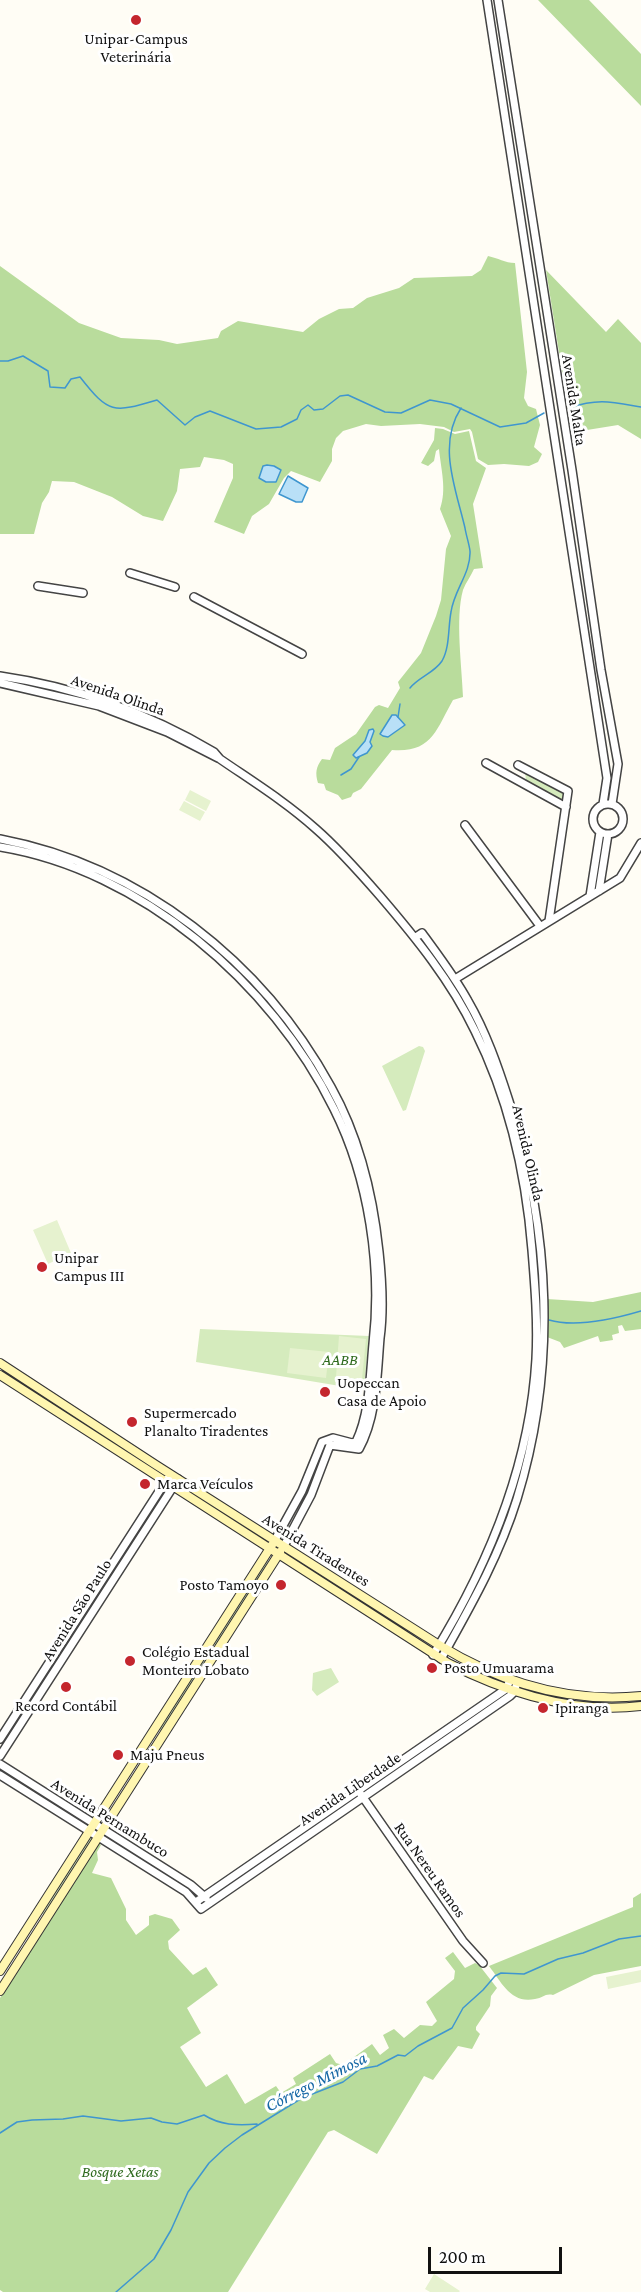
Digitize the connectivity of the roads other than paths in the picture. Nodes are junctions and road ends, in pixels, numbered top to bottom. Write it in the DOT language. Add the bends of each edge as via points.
graph roads {
  1 [pos="487,0"];
  2 [pos="498,0"];
  3 [pos="130,573"];
  4 [pos="39,586"];
  5 [pos="175,587"];
  6 [pos="83,593"];
  7 [pos="194,597"];
  8 [pos="302,654"];
  9 [pos="0,676"];
  10 [pos="0,683"];
  11 [pos="60,692"];
  12 [pos="486,763"];
  13 [pos="518,765"];
  14 [pos="603,804"];
  15 [pos="612,804"];
  16 [pos="566,807"];
  17 [pos="465,825"];
  18 [pos="600,832"];
  19 [pos="608,834"];
  20 [pos="0,839"];
  21 [pos="641,843"];
  22 [pos="0,847"];
  23 [pos="46,854"];
  24 [pos="599,891"];
  25 [pos="590,896"];
  26 [pos="549,921"];
  27 [pos="540,926"];
  28 [pos="419,935"];
  29 [pos="455,979"];
  30 [pos="0,1363"];
  31 [pos="0,1375"];
  32 [pos="326,1444"];
  33 [pos="170,1474"];
  34 [pos="178,1479"];
  35 [pos="165,1482"];
  36 [pos="173,1487"];
  37 [pos="275,1540"];
  38 [pos="284,1546"];
  39 [pos="269,1549"];
  40 [pos="278,1555"];
  41 [pos="263,1558"];
  42 [pos="272,1565"];
  43 [pos="443,1647"];
  44 [pos="434,1655"];
  45 [pos="441,1659"];
  46 [pos="514,1681"];
  47 [pos="510,1690"];
  48 [pos="641,1696"];
  49 [pos="617,1698"];
  50 [pos="641,1706"];
  51 [pos="617,1708"];
  52 [pos="0,1739"];
  53 [pos="0,1756"];
  54 [pos="0,1764"];
  55 [pos="0,1775"];
  56 [pos="117,1787"];
  57 [pos="127,1793"];
  58 [pos="360,1794"];
  59 [pos="91,1828"];
  60 [pos="100,1834"];
  61 [pos="126,1845"];
  62 [pos="122,1852"];
  63 [pos="207,1900"];
  64 [pos="199,1905"];
  65 [pos="483,1963"];
  66 [pos="0,1971"];
  67 [pos="0,1991"];
  1 -- 14 [label="street, Avenida Malta" via="607,778"];
  2 -- 15 [label="street, Avenida Malta" via="618,764"];
  3 -- 5 [label="street"];
  4 -- 6 [label="street"];
  7 -- 8 [label="street"];
  9 -- 11 [label="street, Avenida Olinda"];
  10 -- 11 [label="street, Avenida Olinda"];
  11 -- 28 [label="street, Avenida Olinda" via="111,704 214,752 316,828"];
  12 -- 16 [label="street"];
  13 -- 16 [label="street" via="568,791"];
  14 -- 15 [label="street"];
  14 -- 18 [label="street" via="592,819"];
  15 -- 19 [label="street" via="620,810 623,823"];
  16 -- 26 [label="street"];
  17 -- 27 [label="street"];
  18 -- 19 [label="street"];
  18 -- 25 [label="street"];
  19 -- 24 [label="street"];
  20 -- 23 [label="street"];
  21 -- 24 [label="street" via="620,878"];
  22 -- 23 [label="street"];
  23 -- 32 [label="street" via="94,867 121,885 158,900 216,944 300,1034 332,1087 350,1128 374,1208 382,1319 367,1429 357,1445 333,1438"];
  24 -- 25 [label="street"];
  25 -- 26 [label="street"];
  26 -- 27 [label="street"];
  27 -- 29 [label="street"];
  28 -- 29 [label="street, Avenida Olinda"];
  28 -- 43 [label="street, Avenida Olinda" via="476,1031 517,1149 527,1201 537,1340 534,1382 508,1498 487,1555"];
  29 -- 43 [label="street, Avenida Olinda" via="496,1063 528,1165 544,1280 544,1340 540,1397 516,1501 485,1578"];
  30 -- 33 [label="main road, Avenida Tiradentes"];
  31 -- 35 [label="main road, Avenida Tiradentes"];
  32 -- 37 [label="street"];
  32 -- 38 [label="street" via="311,1495"];
  33 -- 34 [label="main road, Avenida Tiradentes"];
  33 -- 35 [label="street, Avenida São Paulo"];
  34 -- 36 [label="street, Avenida São Paulo"];
  34 -- 37 [label="main road, Avenida Tiradentes"];
  35 -- 36 [label="main road, Avenida Tiradentes"];
  35 -- 52 [label="street, Avenida São Paulo"];
  36 -- 39 [label="main road, Avenida Tiradentes"];
  36 -- 53 [label="street, Avenida São Paulo"];
  37 -- 38 [label="main road, Avenida Tiradentes"];
  37 -- 39 [label="main road"];
  38 -- 40 [label="main road"];
  38 -- 43 [label="main road, Avenida Tiradentes"];
  39 -- 40 [label="main road, Avenida Tiradentes"];
  39 -- 41 [label="main road"];
  40 -- 42 [label="main road"];
  40 -- 44 [label="main road, Avenida Tiradentes"];
  41 -- 42 [label="main road" via="270,1559"];
  41 -- 56 [label="main road"];
  42 -- 57 [label="main road"];
  43 -- 44 [label="street"];
  43 -- 45 [label="street"];
  43 -- 46 [label="main road, Avenida Tiradentes"];
  44 -- 45 [label="main road, Avenida Tiradentes"];
  45 -- 47 [label="main road, Avenida Tiradentes"];
  46 -- 47 [label="street"];
  46 -- 49 [label="main road, Avenida Tiradentes" via="570,1695"];
  47 -- 51 [label="main road, Avenida Tiradentes" via="580,1706"];
  47 -- 58 [label="street, Avenida Liberdade"];
  48 -- 49 [label="main road, Avenida Tiradentes"];
  49 -- 51 [label="main road"];
  50 -- 51 [label="main road, Avenida Tiradentes"];
  54 -- 59 [label="street, Avenida Pernambuco"];
  55 -- 59 [label="street, Avenida Pernambuco"];
  56 -- 57 [label="main road"];
  56 -- 59 [label="main road"];
  57 -- 60 [label="main road"];
  58 -- 63 [label="street, Avenida Liberdade"];
  58 -- 65 [label="street, Rua Nereu Ramos" via="463,1941"];
  59 -- 60 [label="street, Avenida Pernambuco"];
  59 -- 66 [label="main road"];
  60 -- 61 [label="street, Avenida Pernambuco"];
  60 -- 62 [label="street, Avenida Pernambuco"];
  60 -- 67 [label="main road"];
  61 -- 62 [label="street"];
  61 -- 63 [label="street, Avenida Pernambuco" via="191,1885"];
  62 -- 64 [label="street, Avenida Pernambuco" via="186,1892"];
  63 -- 64 [label="street, Avenida Liberdade"];
}
